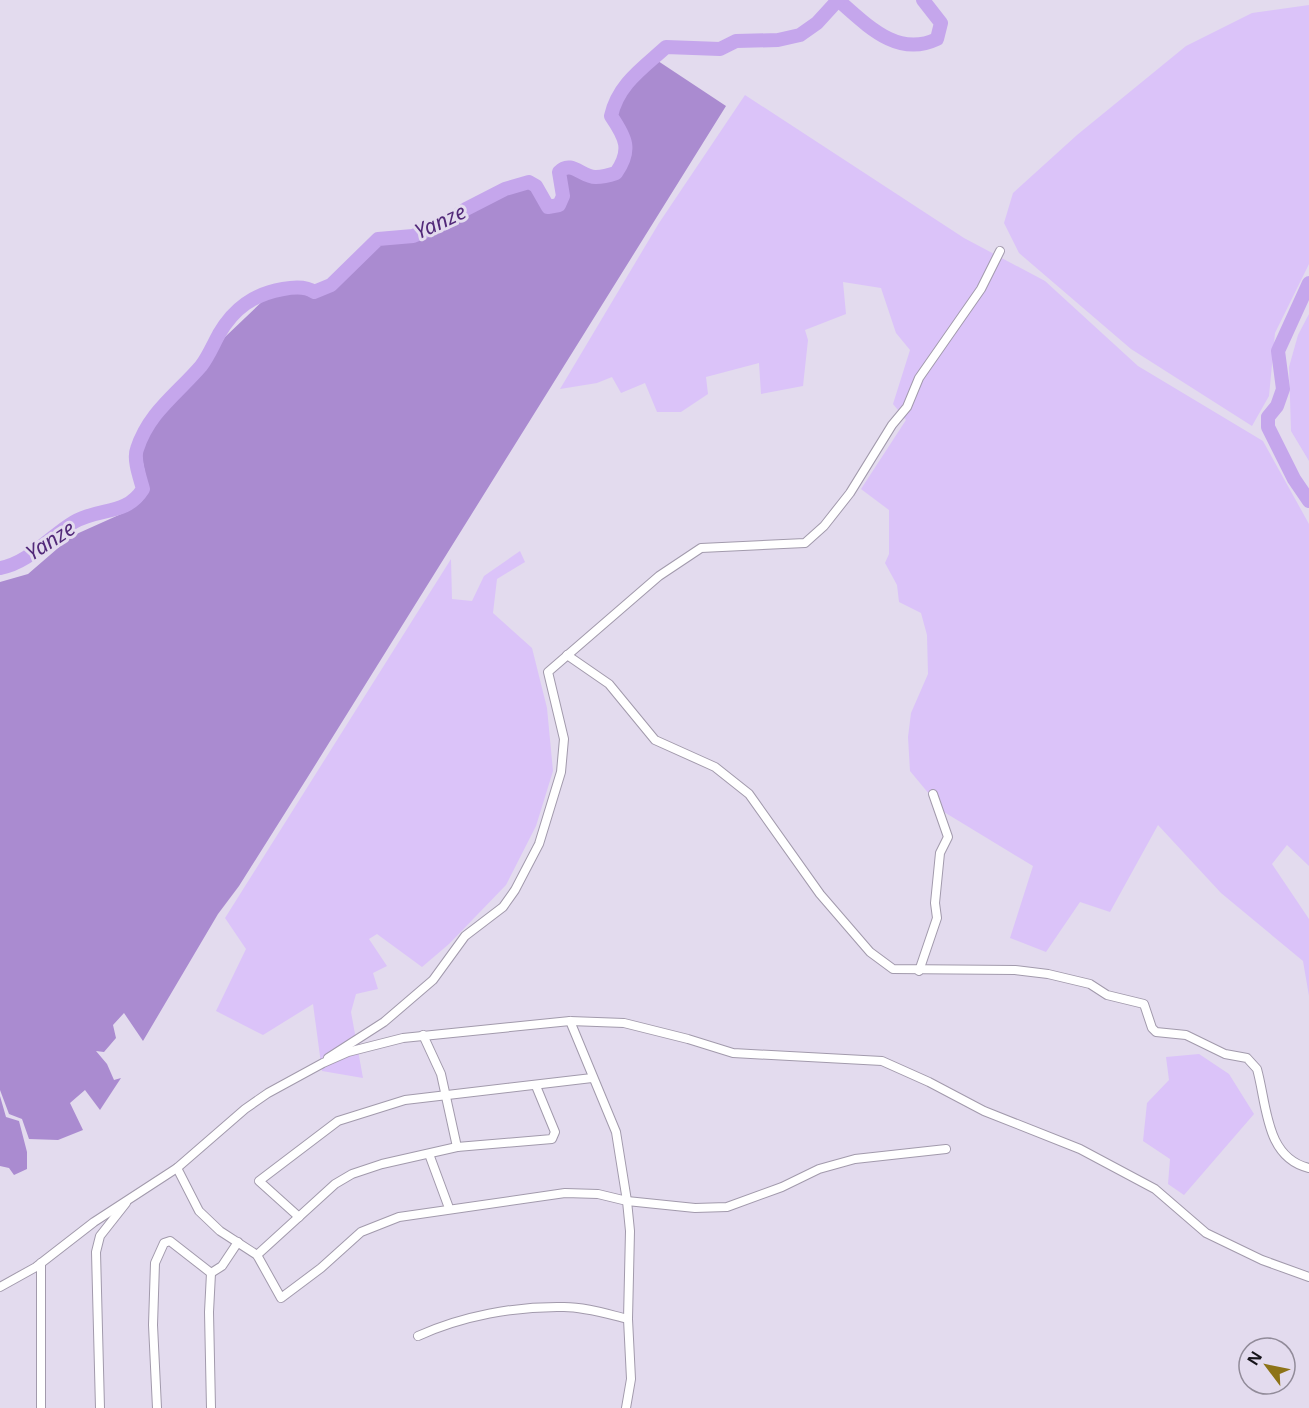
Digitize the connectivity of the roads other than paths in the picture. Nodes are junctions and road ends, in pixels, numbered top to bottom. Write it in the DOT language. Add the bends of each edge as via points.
graph roads {
  1 [pos="1000,251"];
  2 [pos="567,655"];
  3 [pos="933,794"];
  4 [pos="919,970"];
  5 [pos="570,1021"];
  6 [pos="423,1035"];
  7 [pos="323,1062"];
  8 [pos="592,1078"];
  9 [pos="536,1086"];
  10 [pos="446,1095"];
  11 [pos="457,1147"];
  12 [pos="946,1149"];
  13 [pos="429,1154"];
  14 [pos="177,1168"];
  15 [pos="1309,1168"];
  16 [pos="130,1198"];
  17 [pos="627,1202"];
  18 [pos="449,1208"];
  19 [pos="299,1216"];
  20 [pos="238,1242"];
  21 [pos="257,1255"];
  22 [pos="42,1263"];
  23 [pos="211,1273"];
  24 [pos="1309,1277"];
  25 [pos="0,1287"];
  26 [pos="628,1319"];
  27 [pos="418,1336"];
  28 [pos="41,1408"];
  29 [pos="100,1408"];
  30 [pos="157,1408"];
  31 [pos="211,1408"];
  32 [pos="626,1408"];
  1 -- 2 [label="street" via="981,289 918,378 907,407 824,526 805,543 701,548 659,576"];
  2 -- 4 [label="street" via="609,684 655,740 715,767 748,794 820,894 870,952 892,969"];
  2 -- 7 [label="street" via="548,672 564,739 561,772 539,844 515,890 503,907 465,936 433,980 384,1022 340,1047"];
  3 -- 4 [label="street" via="948,837 940,852 935,903 938,918"];
  4 -- 15 [label="street" via="1048,974 1089,984 1107,995 1139,1001 1156,1032 1178,1033 1252,1062 1257,1069 1272,1137 1293,1162"];
  5 -- 6 [label="street"];
  5 -- 8 [label="street"];
  5 -- 24 [label="street" via="624,1023 733,1053 882,1061 984,1111 1088,1153 1155,1189 1206,1233"];
  6 -- 7 [label="street" via="374,1044"];
  6 -- 10 [label="street"];
  7 -- 14 [label="street" via="245,1109"];
  8 -- 9 [label="street"];
  8 -- 17 [label="street" via="616,1132"];
  9 -- 10 [label="street"];
  9 -- 11 [label="street" via="555,1132 552,1139"];
  10 -- 11 [label="street"];
  10 -- 19 [label="street" via="405,1100 338,1121 259,1181"];
  11 -- 13 [label="street"];
  12 -- 17 [label="street" via="855,1159 819,1169 727,1207"];
  13 -- 18 [label="street"];
  13 -- 19 [label="street" via="352,1174"];
  14 -- 16 [label="street"];
  14 -- 20 [label="street" via="199,1211"];
  16 -- 22 [label="street"];
  16 -- 29 [label="street" via="100,1236 96,1252"];
  17 -- 18 [label="street" via="598,1194 565,1193"];
  17 -- 26 [label="street"];
  18 -- 21 [label="street" via="399,1216 371,1226 281,1298"];
  19 -- 21 [label="street"];
  20 -- 21 [label="street"];
  20 -- 23 [label="street" via="222,1266"];
  22 -- 25 [label="street"];
  22 -- 28 [label="street"];
  23 -- 30 [label="street" via="170,1241 164,1243 155,1263"];
  23 -- 31 [label="street"];
  26 -- 27 [label="street" via="585,1309 536,1308 470,1318"];
  26 -- 32 [label="street" via="631,1379"];
}
